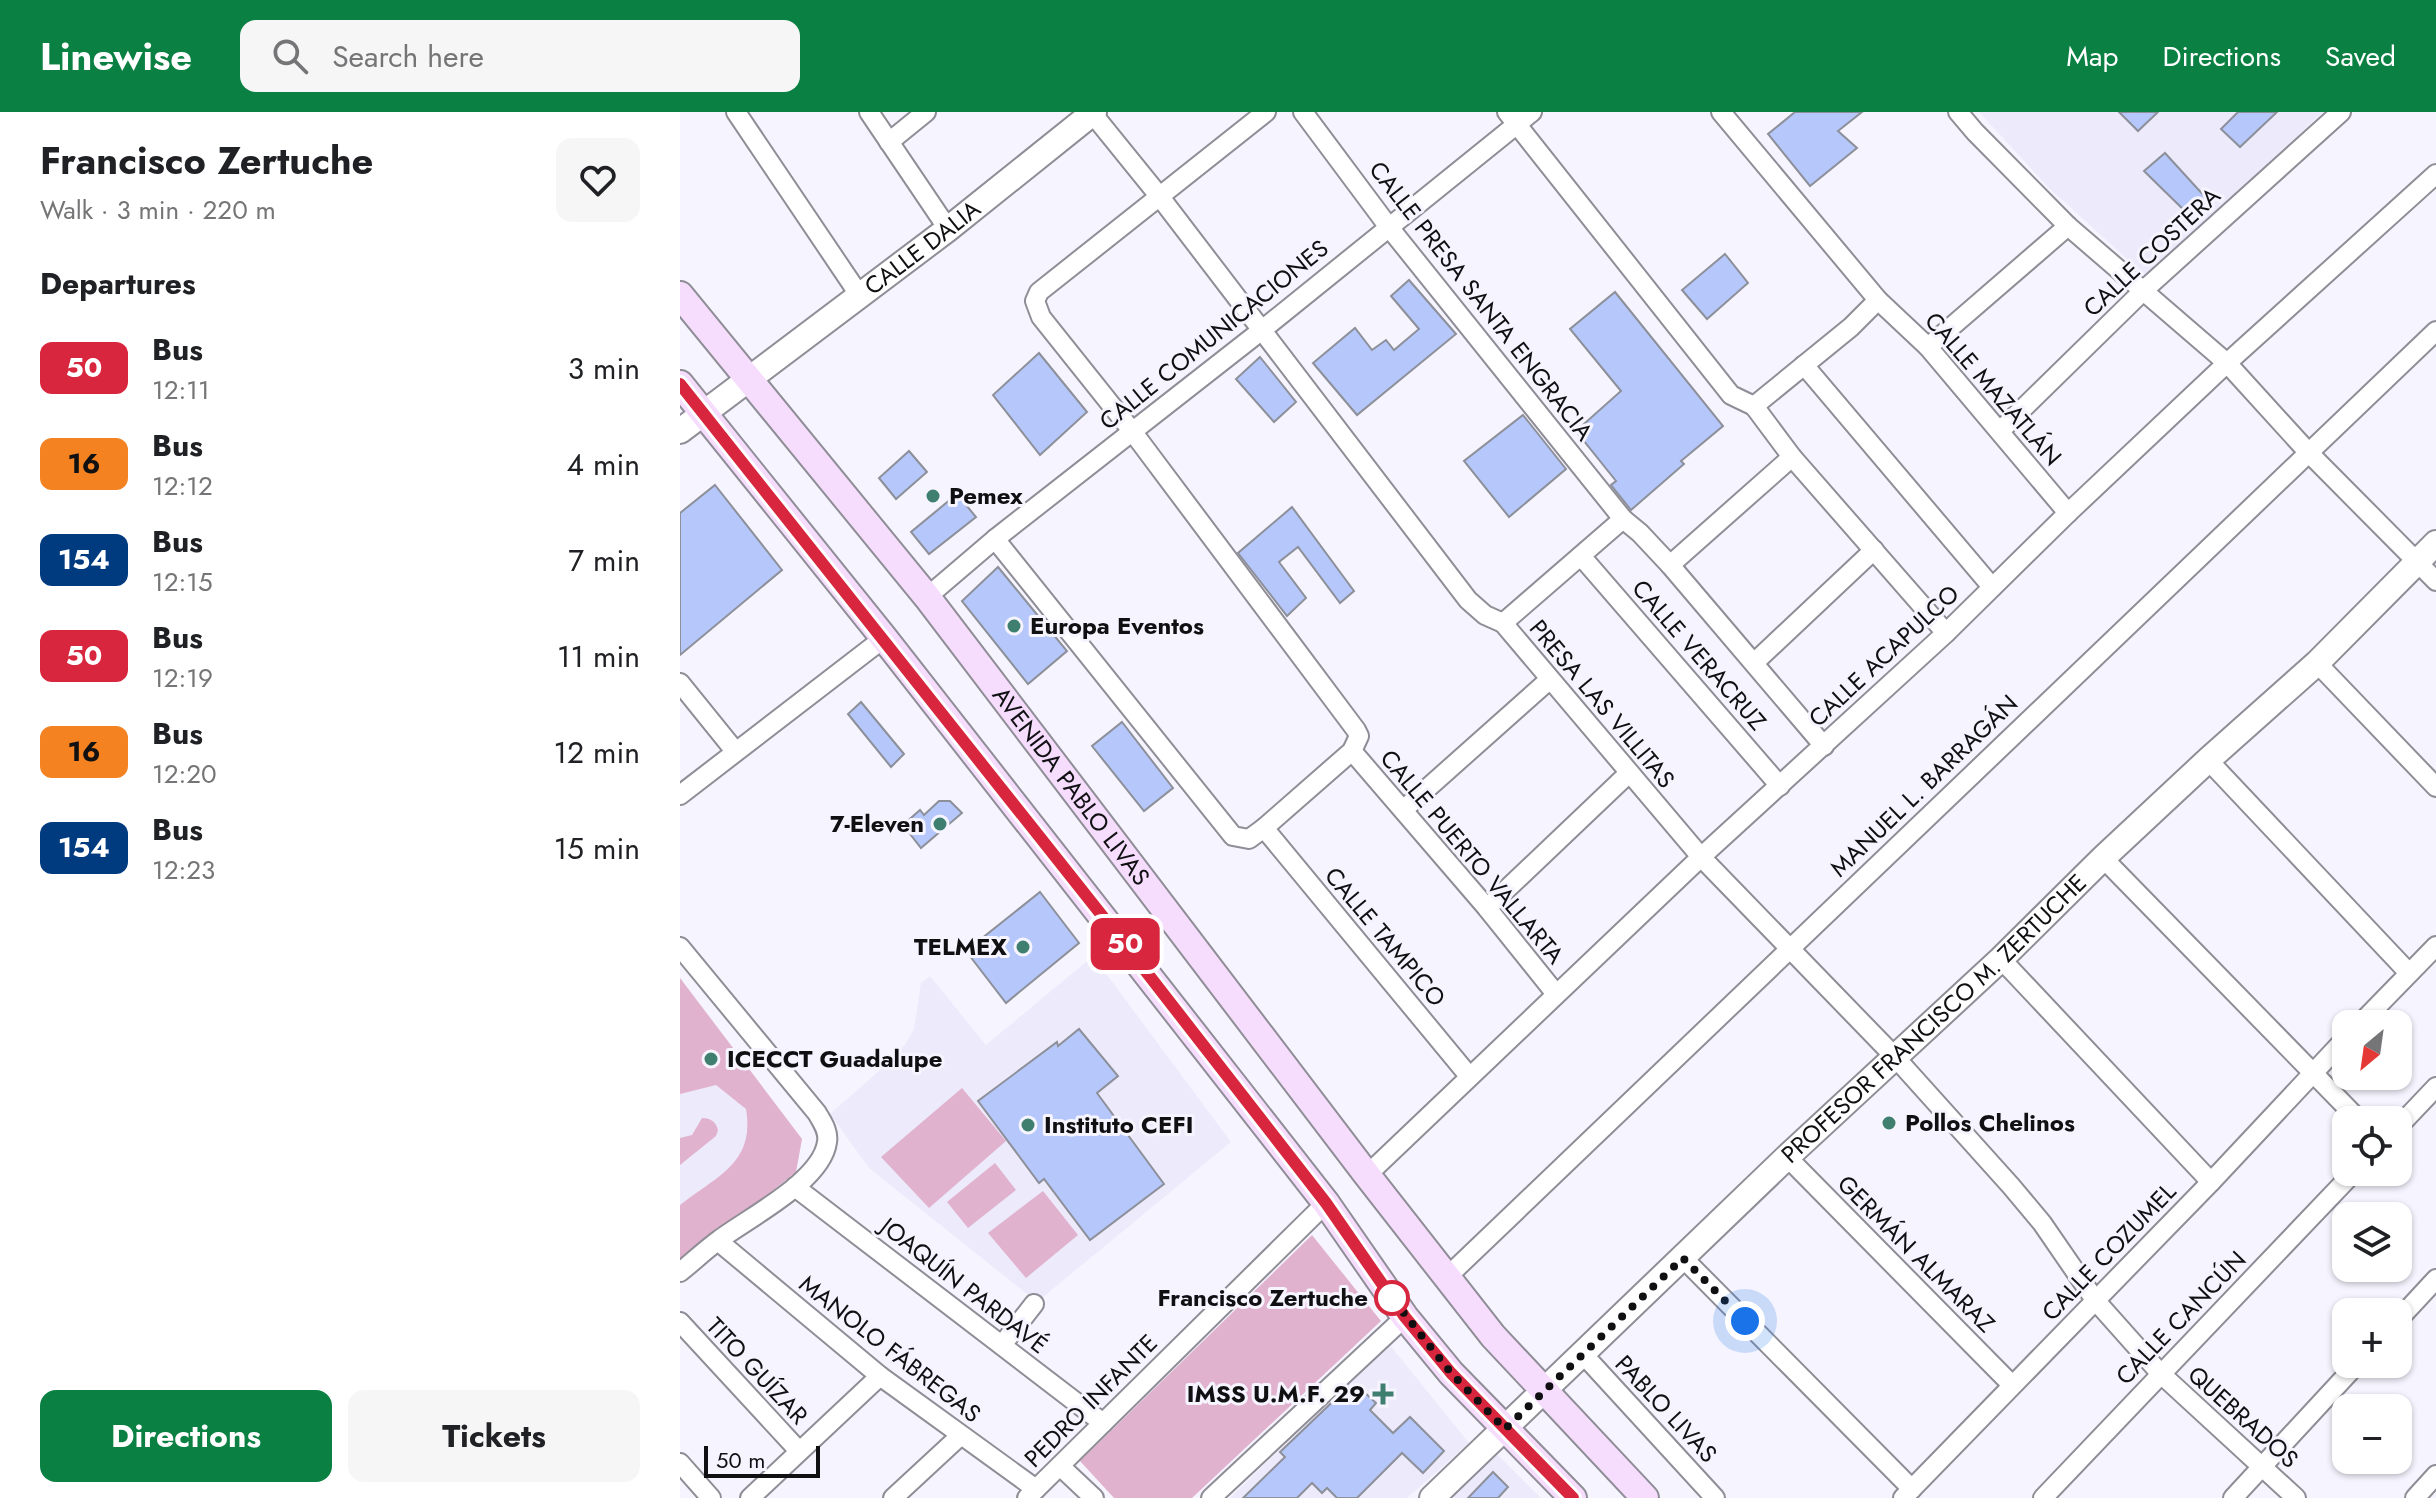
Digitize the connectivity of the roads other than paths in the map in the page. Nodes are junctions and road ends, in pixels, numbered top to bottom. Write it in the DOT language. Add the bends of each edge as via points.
graph roads {
  1 [pos="736,112"];
  2 [pos="869,112"];
  3 [pos="926,112"];
  4 [pos="1266,112"];
  5 [pos="1303,112"];
  6 [pos="1721,112"];
  7 [pos="1958,112"];
  8 [pos="2341,112"];
  9 [pos="1093,113"];
  10 [pos="1519,116"];
  11 [pos="889,142"];
  12 [pos="2436,174"];
  13 [pos="1160,197"];
  14 [pos="1388,226"];
  15 [pos="2068,226"];
  16 [pos="948,229"];
  17 [pos="2144,290"];
  18 [pos="680,295"];
  19 [pos="860,296"];
  20 [pos="1878,300"];
  21 [pos="1262,330"];
  22 [pos="2436,331"];
  23 [pos="1928,347"];
  24 [pos="2227,363"];
  25 [pos="1804,365"];
  26 [pos="748,379"];
  27 [pos="680,384"];
  28 [pos="1754,406"];
  29 [pos="704,413"];
  30 [pos="680,431"];
  31 [pos="1132,431"];
  32 [pos="2000,431"];
  33 [pos="2308,452"];
  34 [pos="1792,457"];
  35 [pos="2068,513"];
  36 [pos="1623,519"];
  37 [pos="995,539"];
  38 [pos="2436,543"];
  39 [pos="1874,550"];
  40 [pos="1581,556"];
  41 [pos="2416,560"];
  42 [pos="1670,565"];
  43 [pos="2436,581"];
  44 [pos="1992,587"];
  45 [pos="927,597"];
  46 [pos="1503,623"];
  47 [pos="1946,633"];
  48 [pos="884,638"];
  49 [pos="1755,662"];
  50 [pos="2317,663"];
  51 [pos="1549,680"];
  52 [pos="680,683"];
  53 [pos="1356,743"];
  54 [pos="1824,746"];
  55 [pos="735,751"];
  56 [pos="2208,760"];
  57 [pos="1629,773"];
  58 [pos="1780,786"];
  59 [pos="2436,787"];
  60 [pos="680,795"];
  61 [pos="1403,810"];
  62 [pos="1264,828"];
  63 [pos="1701,857"];
  64 [pos="2103,858"];
  65 [pos="1487,908"];
  66 [pos="2436,946"];
  67 [pos="680,947"];
  68 [pos="1790,949"];
  69 [pos="2001,959"];
  70 [pos="2409,973"];
  71 [pos="1556,994"];
  72 [pos="2373,1010"];
  73 [pos="2332,1052"];
  74 [pos="1895,1057"];
  75 [pos="2313,1072"];
  76 [pos="1469,1076"];
  77 [pos="2436,1087"];
  78 [pos="2346,1106"];
  79 [pos="2412,1112"];
  80 [pos="1787,1157"];
  81 [pos="1367,1175"];
  82 [pos="2211,1182"];
  83 [pos="2340,1186"];
  84 [pos="795,1187"];
  85 [pos="1326,1203"];
  86 [pos="718,1241"];
  87 [pos="1683,1258"];
  88 [pos="680,1272"];
  89 [pos="1447,1277"];
  90 [pos="2436,1279"];
  91 [pos="2095,1300"];
  92 [pos="1034,1304"];
  93 [pos="2412,1305"];
  94 [pos="1405,1317"];
  95 [pos="680,1322"];
  96 [pos="1002,1345"];
  97 [pos="1582,1353"];
  98 [pos="2160,1373"];
  99 [pos="880,1376"];
  100 [pos="2344,1378"];
  101 [pos="2012,1385"];
  102 [pos="1544,1391"];
  103 [pos="1103,1423"];
  104 [pos="1505,1429"];
  105 [pos="960,1436"];
  106 [pos="799,1451"];
  107 [pos="680,1463"];
  108 [pos="1060,1466"];
  109 [pos="2262,1466"];
  110 [pos="2436,1475"];
  111 [pos="1908,1493"];
  112 [pos="1032,1494"];
  113 [pos="711,1498"];
  114 [pos="750,1498"];
  115 [pos="893,1498"];
  116 [pos="1094,1498"];
  117 [pos="1211,1498"];
  118 [pos="1432,1498"];
  119 [pos="1573,1498"];
  120 [pos="1645,1498"];
  121 [pos="1715,1498"];
  122 [pos="2043,1498"];
  123 [pos="2233,1498"];
  124 [pos="2296,1498"];
  125 [pos="2415,1498"];
  1 -- 19 [label="street"];
  2 -- 11 [label="street"];
  3 -- 11 [label="street"];
  4 -- 13 [label="street"];
  5 -- 14 [label="street, CALLE PRESA SANTA ENGRACIA"];
  6 -- 20 [label="street, CALLE MAZATLÁN"];
  7 -- 15 [label="street"];
  8 -- 17 [label="street, CALLE COSTERA"];
  9 -- 13 [label="street, PRESA LAS VILLITAS"];
  9 -- 16 [label="street, CALLE DALIA"];
  10 -- 14 [label="street, CALLE COMUNICACIONES"];
  10 -- 28 [label="street" via="1731,395"];
  11 -- 16 [label="street"];
  12 -- 24 [label="street, CALLE ACAPULCO"];
  13 -- 21 [label="street, PRESA LAS VILLITAS"];
  13 -- 31 [label="street, CALLE PUERTO VALLARTA" via="1039,292 1035,301 1041,317"];
  14 -- 21 [label="street, CALLE COMUNICACIONES"];
  14 -- 36 [label="street, CALLE PRESA SANTA ENGRACIA"];
  15 -- 17 [label="street"];
  15 -- 23 [label="street"];
  16 -- 19 [label="street, CALLE DALIA"];
  17 -- 24 [label="street"];
  17 -- 32 [label="street, CALLE COSTERA"];
  18 -- 26 [label="main road, AVENIDA PABLO LIVAS"];
  19 -- 26 [label="street, CALLE DALIA"];
  20 -- 23 [label="street, CALLE MAZATLÁN"];
  20 -- 25 [label="street"];
  21 -- 31 [label="street, CALLE COMUNICACIONES"];
  21 -- 46 [label="street, PRESA LAS VILLITAS" via="1468,600"];
  22 -- 33 [label="street, MANUEL L. BARRAGÁN"];
  23 -- 32 [label="street, CALLE MAZATLÁN"];
  24 -- 33 [label="street"];
  24 -- 35 [label="street, CALLE ACAPULCO"];
  25 -- 28 [label="street"];
  25 -- 44 [label="street"];
  26 -- 29 [label="street, CALLE DALIA"];
  26 -- 45 [label="main road, AVENIDA PABLO LIVAS"];
  27 -- 29 [label="main road"];
  28 -- 34 [label="street"];
  29 -- 30 [label="street, CALLE DALIA"];
  29 -- 48 [label="main road"];
  31 -- 37 [label="street, CALLE COMUNICACIONES"];
  31 -- 53 [label="street, CALLE PUERTO VALLARTA"];
  32 -- 35 [label="street, CALLE MAZATLÁN"];
  33 -- 41 [label="street"];
  33 -- 68 [label="street, MANUEL L. BARRAGÁN"];
  34 -- 39 [label="street"];
  34 -- 42 [label="street"];
  35 -- 44 [label="street, CALLE ACAPULCO"];
  36 -- 40 [label="street"];
  36 -- 42 [label="street, CALLE VERACRUZ"];
  37 -- 45 [label="street, CALLE COMUNICACIONES"];
  37 -- 62 [label="street" via="1233,836 1249,839"];
  38 -- 41 [label="street, PROFESOR FRANCISCO M. ZERTUCHE"];
  39 -- 47 [label="street"];
  39 -- 49 [label="street"];
  40 -- 46 [label="street"];
  40 -- 58 [label="street, CALLE VERACRUZ"];
  41 -- 43 [label="street"];
  41 -- 50 [label="street, PROFESOR FRANCISCO M. ZERTUCHE"];
  42 -- 49 [label="street, CALLE VERACRUZ"];
  44 -- 47 [label="street, CALLE ACAPULCO"];
  45 -- 81 [label="main road, AVENIDA PABLO LIVAS"];
  46 -- 51 [label="street, PRESA LAS VILLITAS"];
  47 -- 54 [label="street, CALLE ACAPULCO"];
  48 -- 55 [label="street"];
  48 -- 85 [label="main road"];
  49 -- 54 [label="street, CALLE VERACRUZ"];
  50 -- 56 [label="street, PROFESOR FRANCISCO M. ZERTUCHE"];
  50 -- 59 [label="street"];
  51 -- 57 [label="street, PRESA LAS VILLITAS"];
  51 -- 61 [label="street"];
  52 -- 55 [label="street"];
  53 -- 61 [label="street, CALLE PUERTO VALLARTA"];
  53 -- 62 [label="street"];
  54 -- 58 [label="street, CALLE ACAPULCO"];
  55 -- 60 [label="street"];
  56 -- 64 [label="street, PROFESOR FRANCISCO M. ZERTUCHE"];
  56 -- 70 [label="street"];
  57 -- 63 [label="street, PRESA LAS VILLITAS"];
  57 -- 65 [label="street"];
  58 -- 63 [label="street, CALLE ACAPULCO"];
  61 -- 65 [label="street, CALLE PUERTO VALLARTA"];
  62 -- 76 [label="street, CALLE TAMPICO"];
  63 -- 68 [label="street, PRESA LAS VILLITAS"];
  63 -- 71 [label="street, CALLE ACAPULCO"];
  64 -- 69 [label="street, PROFESOR FRANCISCO M. ZERTUCHE"];
  64 -- 75 [label="street"];
  65 -- 71 [label="street, CALLE PUERTO VALLARTA"];
  66 -- 70 [label="street"];
  67 -- 84 [label="street" via="825,1127 825,1150"];
  68 -- 74 [label="street, PRESA LAS VILLITAS"];
  68 -- 89 [label="street, MANUEL L. BARRAGÁN"];
  69 -- 74 [label="street, PROFESOR FRANCISCO M. ZERTUCHE"];
  69 -- 82 [label="street"];
  70 -- 72 [label="street"];
  71 -- 76 [label="street, CALLE ACAPULCO"];
  73 -- 75 [label="street, CALLE COZUMEL"];
  74 -- 80 [label="street, PROFESOR FRANCISCO M. ZERTUCHE"];
  74 -- 91 [label="street, QUEBRADOS" via="2035,1214"];
  75 -- 78 [label="street"];
  75 -- 82 [label="street, CALLE COZUMEL"];
  76 -- 81 [label="street, CALLE ACAPULCO"];
  77 -- 79 [label="street"];
  80 -- 87 [label="street, PROFESOR FRANCISCO M. ZERTUCHE"];
  80 -- 101 [label="street, GERMÁN ALMARAZ"];
  81 -- 89 [label="main road, AVENIDA PABLO LIVAS"];
  82 -- 91 [label="street, CALLE COZUMEL"];
  83 -- 98 [label="street, CALLE CANCÚN"];
  84 -- 86 [label="street"];
  84 -- 96 [label="street, JOAQUÍN PARDAVÉ"];
  85 -- 94 [label="main road"];
  85 -- 103 [label="street, PEDRO INFANTE"];
  86 -- 88 [label="street"];
  86 -- 99 [label="street, MANOLO FÁBREGAS"];
  87 -- 97 [label="street, PROFESOR FRANCISCO M. ZERTUCHE"];
  87 -- 111 [label="street"];
  89 -- 102 [label="main road, AVENIDA PABLO LIVAS"];
  90 -- 93 [label="street"];
  91 -- 98 [label="street, QUEBRADOS"];
  91 -- 101 [label="street, CALLE COZUMEL"];
  92 -- 96 [label="street"];
  94 -- 104 [label="main road"];
  94 -- 117 [label="street"];
  95 -- 106 [label="street, TITO GUÍZAR"];
  96 -- 103 [label="street, JOAQUÍN PARDAVÉ"];
  97 -- 102 [label="street, PROFESOR FRANCISCO M. ZERTUCHE"];
  97 -- 121 [label="street, PABLO LIVAS"];
  98 -- 109 [label="street, QUEBRADOS"];
  98 -- 122 [label="street, CALLE CANCÚN"];
  99 -- 105 [label="street, MANOLO FÁBREGAS"];
  99 -- 106 [label="street"];
  100 -- 109 [label="street"];
  101 -- 111 [label="street, CALLE COZUMEL"];
  102 -- 104 [label="street, PROFESOR FRANCISCO M. ZERTUCHE"];
  102 -- 120 [label="main road, AVENIDA PABLO LIVAS"];
  103 -- 108 [label="street, PEDRO INFANTE"];
  104 -- 118 [label="street, PROFESOR FRANCISCO M. ZERTUCHE"];
  104 -- 119 [label="main road"];
  105 -- 112 [label="street, MANOLO FÁBREGAS"];
  105 -- 115 [label="street"];
  106 -- 114 [label="street"];
  107 -- 113 [label="street"];
  108 -- 112 [label="street, PEDRO INFANTE"];
  108 -- 116 [label="street"];
  109 -- 123 [label="street"];
  109 -- 124 [label="street, QUEBRADOS"];
  110 -- 125 [label="street"];
}
